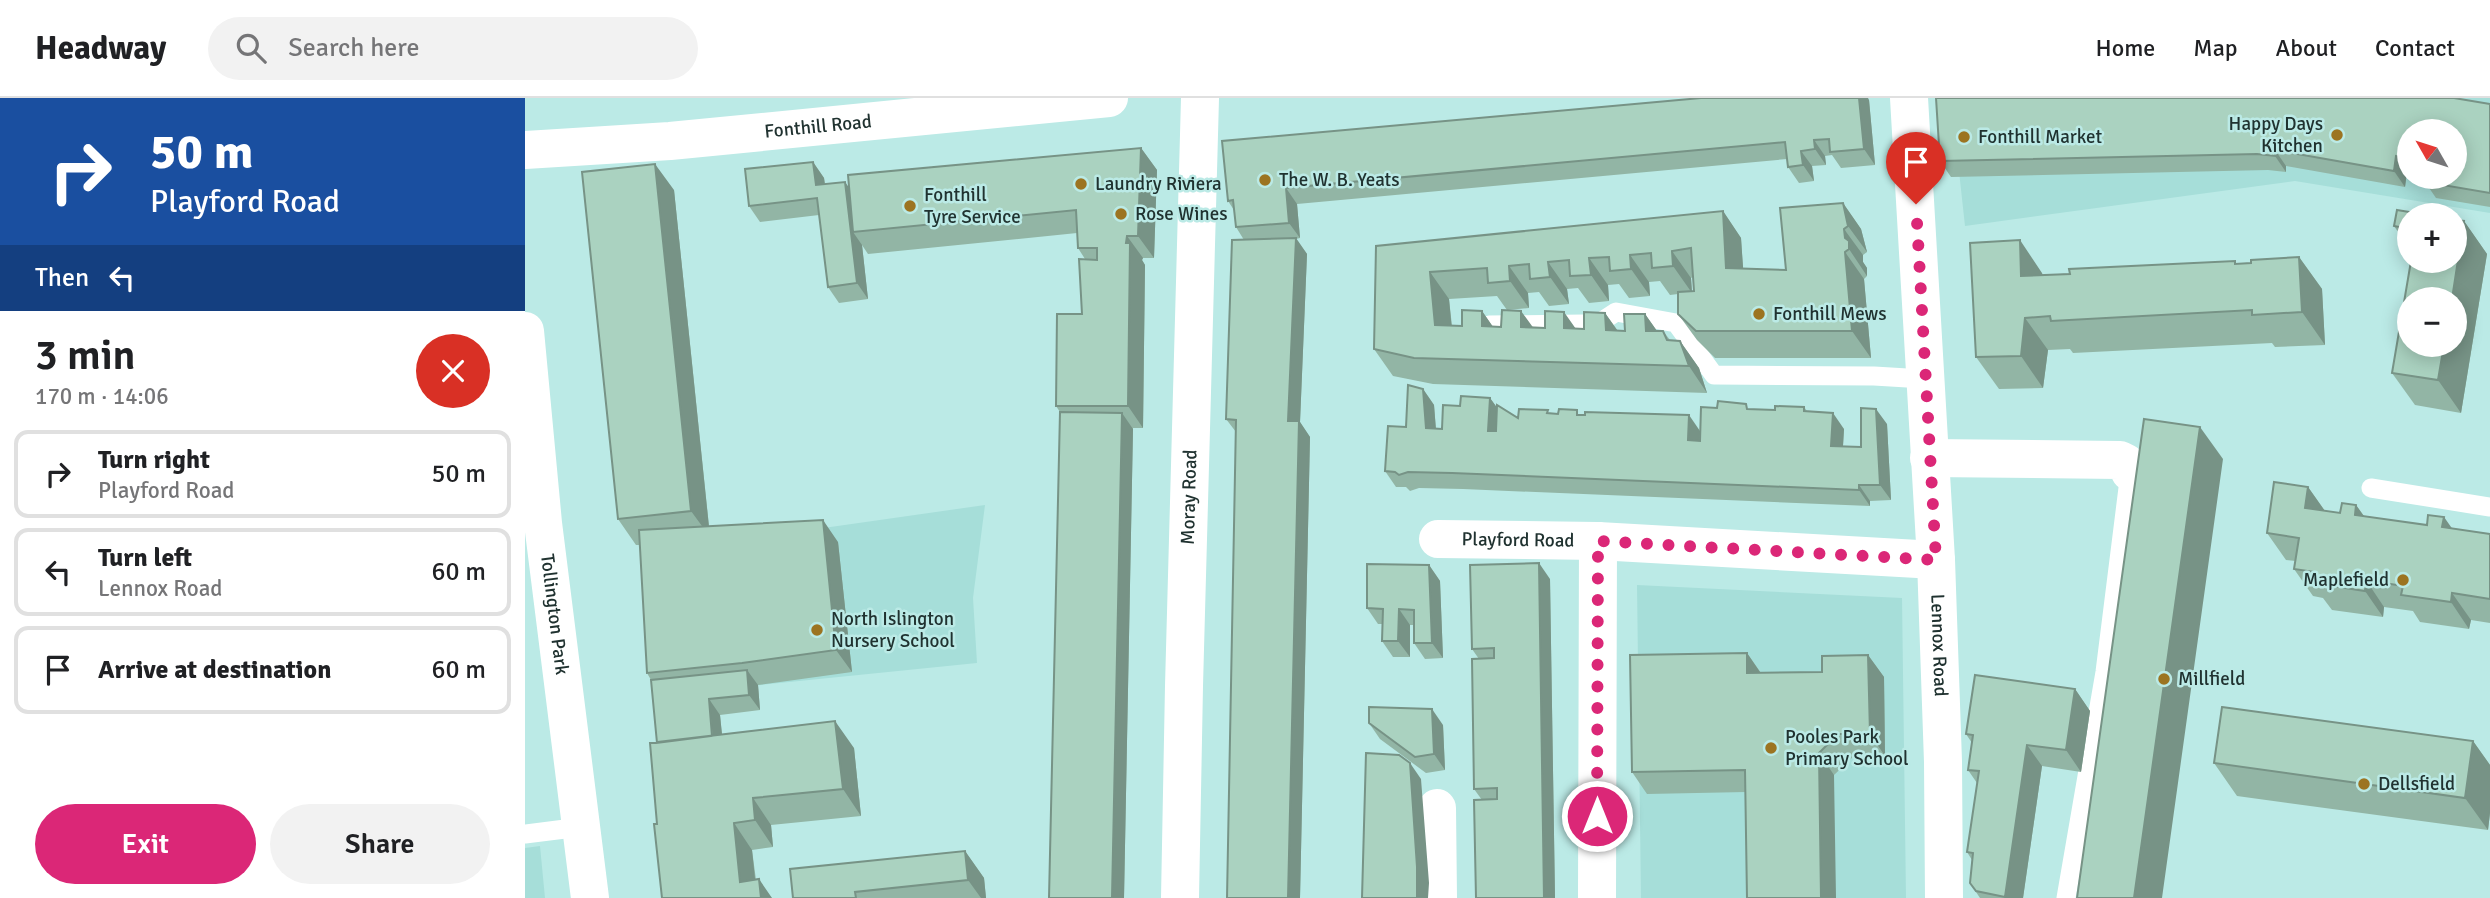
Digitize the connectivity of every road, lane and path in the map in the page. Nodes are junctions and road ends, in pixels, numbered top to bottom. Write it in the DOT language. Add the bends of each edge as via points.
graph roads {
  1 [pos="1109,98"];
  2 [pos="1200,98"];
  3 [pos="1909,98"];
  4 [pos="525,150"];
  5 [pos="1489,325"];
  6 [pos="525,331"];
  7 [pos="1924,379"];
  8 [pos="1929,458"];
  9 [pos="2130,472"];
  10 [pos="2371,488"];
  11 [pos="2490,507"];
  12 [pos="534,524"];
  13 [pos="1439,539"];
  14 [pos="1598,541"];
  15 [pos="1936,560"];
  16 [pos="1437,808"];
  17 [pos="581,827"];
  18 [pos="525,834"];
  19 [pos="590,898"];
  20 [pos="1180,898"];
  21 [pos="1438,898"];
  22 [pos="1597,898"];
  23 [pos="1944,898"];
  24 [pos="2066,898"];
  1 -- 4 [label="street, Fonthill Road"];
  2 -- 20 [label="street, Moray Road"];
  3 -- 7 [label="street, Lennox Road"];
  5 -- 7 [label="lane" via="1594,327 1616,312 1676,323 1714,374"];
  6 -- 12 [label="street, Tollington Park"];
  7 -- 8 [label="street, Lennox Road"];
  8 -- 9 [label="street" via="2120,460"];
  8 -- 15 [label="street, Lennox Road"];
  9 -- 24 [label="lane" via="2105,672"];
  10 -- 11 [label="lane"];
  12 -- 17 [label="street, Tollington Park"];
  13 -- 14 [label="street, Playford Road"];
  14 -- 15 [label="street, Playford Road"];
  14 -- 22 [label="street"];
  15 -- 23 [label="street, Lennox Road"];
  16 -- 21 [label="street"];
  17 -- 18 [label="lane"];
  17 -- 19 [label="street, Tollington Park"];
}
